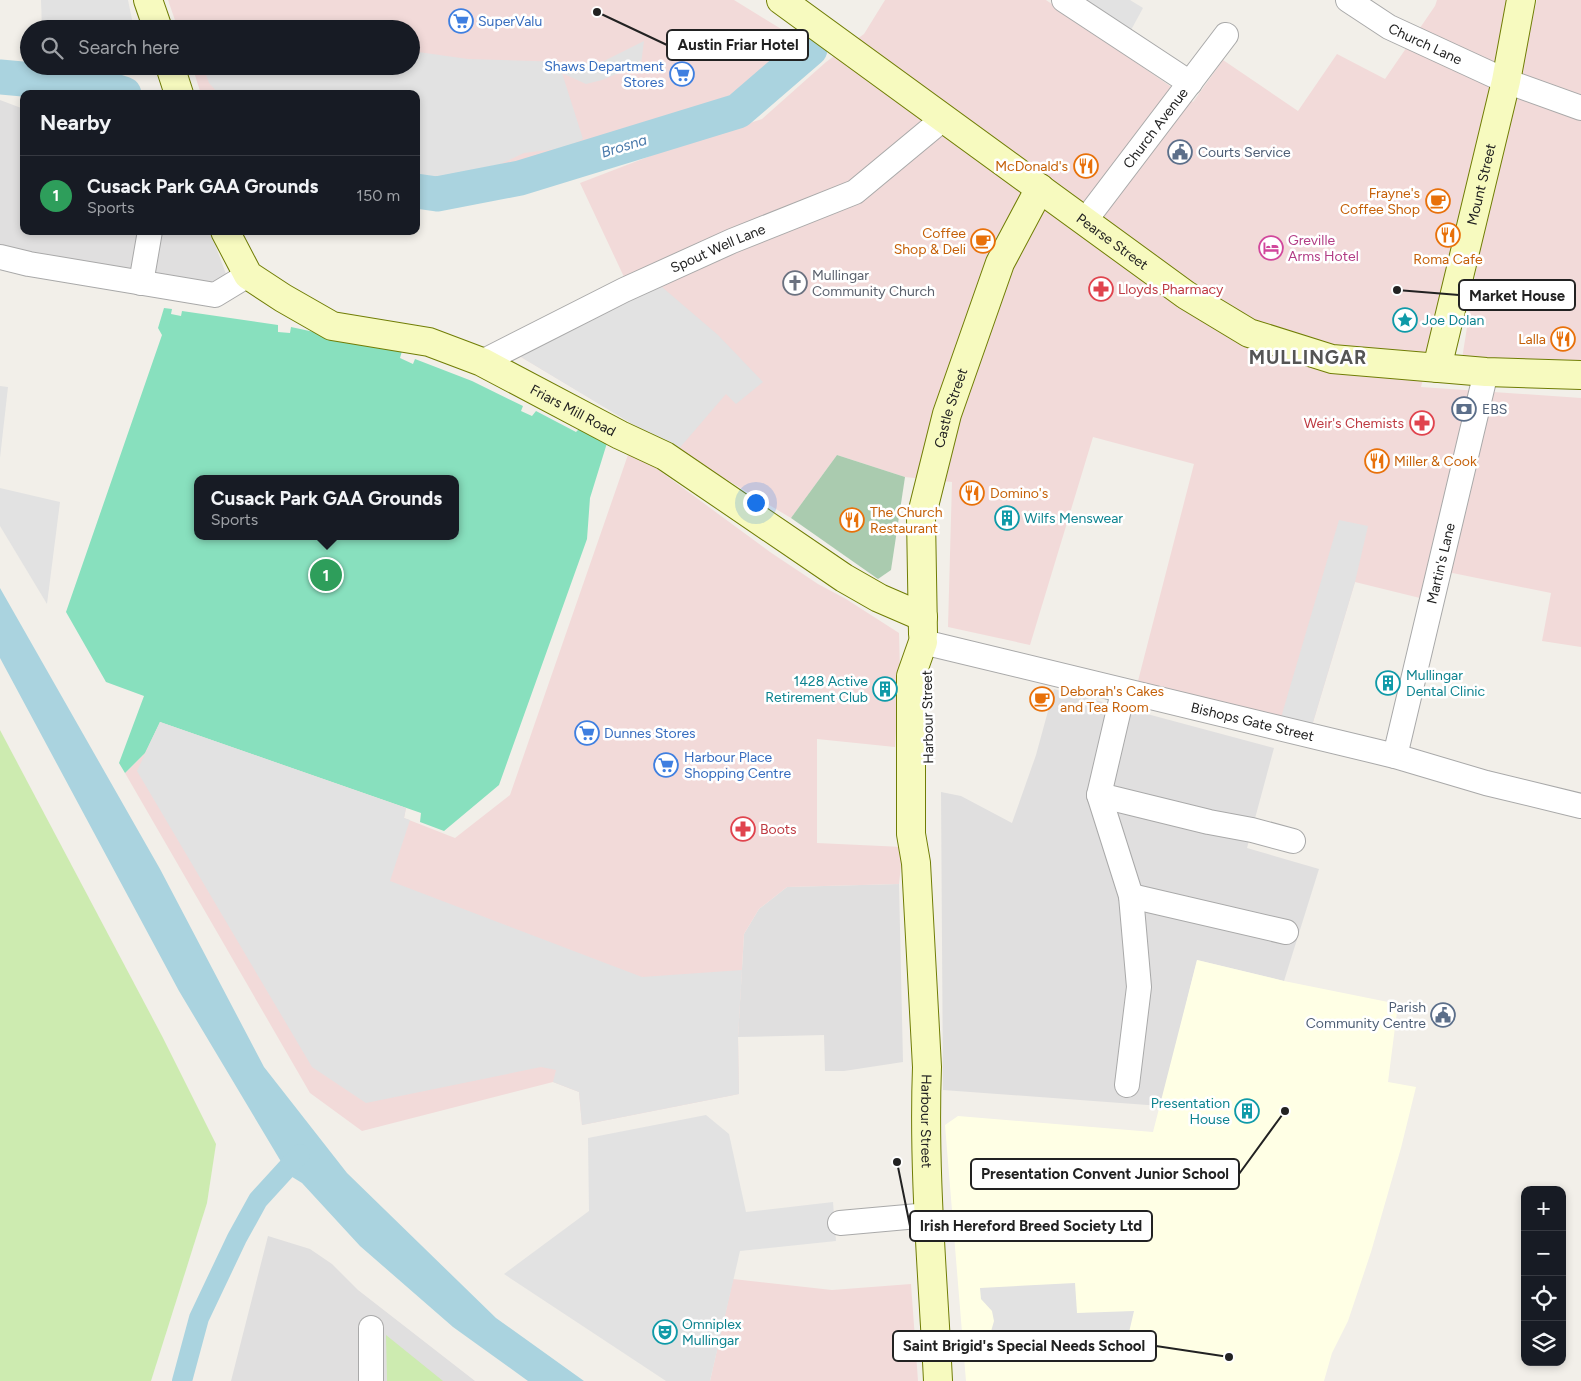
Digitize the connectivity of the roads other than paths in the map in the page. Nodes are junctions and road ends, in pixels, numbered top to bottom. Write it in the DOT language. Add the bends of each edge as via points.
graph roads {
  1 [pos="148,0"];
  2 [pos="781,0"];
  3 [pos="1064,0"];
  4 [pos="1348,0"];
  5 [pos="1521,0"];
  6 [pos="155,20"];
  7 [pos="1226,35"];
  8 [pos="173,75"];
  9 [pos="1506,81"];
  10 [pos="1190,83"];
  11 [pos="178,90"];
  12 [pos="1581,108"];
  13 [pos="943,119"];
  14 [pos="1040,188"];
  15 [pos="1084,222"];
  16 [pos="149,235"];
  17 [pos="227,235"];
  18 [pos="0,257"];
  19 [pos="248,275"];
  20 [pos="141,283"];
  21 [pos="482,362"];
  22 [pos="1437,368"];
  23 [pos="1486,372"];
  24 [pos="1581,375"];
  25 [pos="923,630"];
  26 [pos="1123,692"];
  27 [pos="1395,756"];
  28 [pos="1098,795"];
  29 [pos="1581,806"];
  30 [pos="1293,841"];
  31 [pos="1131,896"];
  32 [pos="1286,932"];
  33 [pos="1127,1085"];
  34 [pos="929,1216"];
  35 [pos="840,1223"];
  36 [pos="371,1328"];
  37 [pos="371,1381"];
  38 [pos="938,1381"];
  1 -- 6 [label="street"];
  2 -- 13 [label="street, Pearse Street"];
  3 -- 10 [label="street"];
  4 -- 9 [label="street, Church Lane" via="1390,27"];
  5 -- 9 [label="street, Mount Street"];
  7 -- 10 [label="street, Church Avenue"];
  8 -- 11 [label="street"];
  9 -- 12 [label="street, Church Lane"];
  9 -- 22 [label="street, Mount Street"];
  10 -- 15 [label="street, Church Avenue"];
  13 -- 14 [label="street, Pearse Street"];
  13 -- 21 [label="street, Spout Well Lane" via="855,192 732,241 633,286"];
  14 -- 15 [label="street, Pearse Street"];
  14 -- 25 [label="street, Castle Street" via="1000,263 947,414 921,518"];
  15 -- 22 [label="street, Pearse Street" via="1186,295 1249,333 1332,358"];
  16 -- 20 [label="street"];
  17 -- 19 [label="street, Friars Mill Road"];
  18 -- 20 [label="street"];
  19 -- 20 [label="street" via="215,295"];
  19 -- 21 [label="street, Friars Mill Road" via="332,326 429,342"];
  21 -- 25 [label="street, Friars Mill Road" via="666,456"];
  22 -- 23 [label="street, Pearse Street"];
  23 -- 24 [label="street, Pearse Street"];
  23 -- 27 [label="street, Martin's Lane"];
  25 -- 26 [label="street, Bishops Gate Street"];
  25 -- 34 [label="street, Harbour Street" via="911,676 911,834 916,863 927,1067"];
  26 -- 27 [label="street, Bishops Gate Street"];
  26 -- 28 [label="street"];
  27 -- 29 [label="street, Bishops Gate Street"];
  28 -- 30 [label="street"];
  28 -- 31 [label="street"];
  31 -- 32 [label="street"];
  31 -- 33 [label="street" via="1138,987"];
  34 -- 35 [label="street"];
  34 -- 38 [label="street, Harbour Street"];
  36 -- 37 [label="street"];
}
